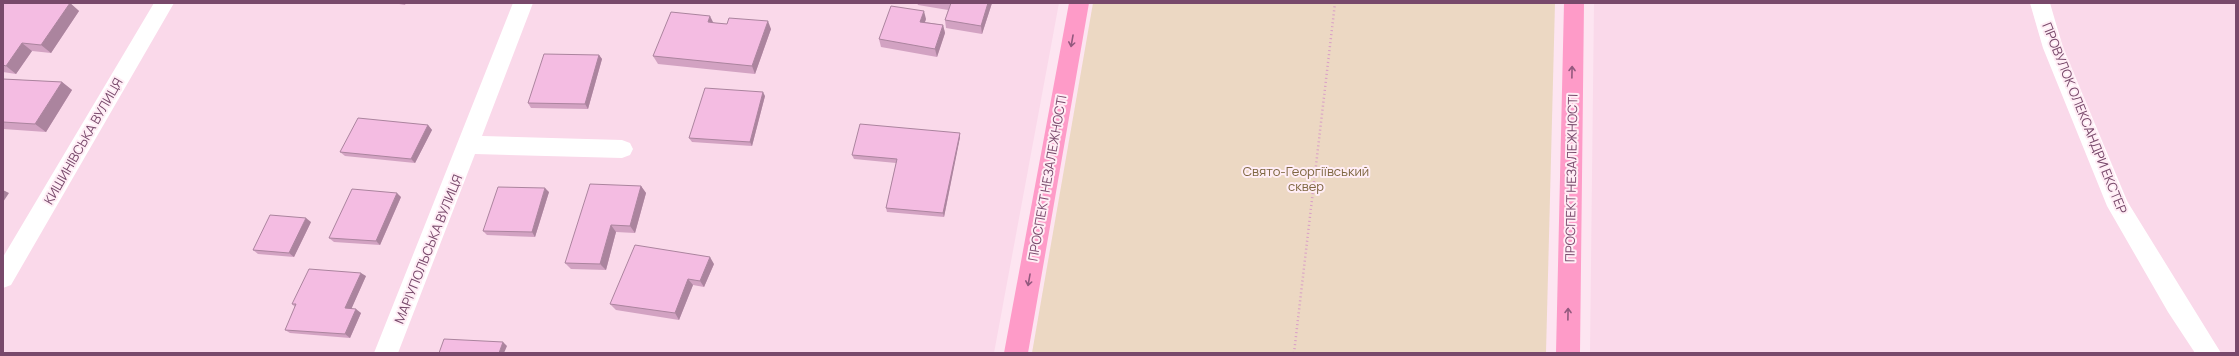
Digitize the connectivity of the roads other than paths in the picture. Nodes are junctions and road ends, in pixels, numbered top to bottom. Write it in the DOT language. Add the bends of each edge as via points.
graph roads {
  1 [pos="164,3"];
  2 [pos="523,3"];
  3 [pos="1079,3"];
  4 [pos="1574,3"];
  5 [pos="2040,3"];
  6 [pos="469,145"];
  7 [pos="622,149"];
  8 [pos="3,278"];
  9 [pos="386,353"];
  10 [pos="1016,353"];
  11 [pos="1568,353"];
  12 [pos="2209,353"];
  1 -- 8 [label="street, КИШИНІВСЬКА ВУЛИЦЯ"];
  2 -- 6 [label="street, МАРІУПОЛЬСЬКА ВУЛИЦЯ"];
  3 -- 10 [label="main road, ПРОСПЕКТ НЕЗАЛЕЖНОСТІ, one-way"];
  11 -- 4 [label="main road, ПРОСПЕКТ НЕЗАЛЕЖНОСТІ, one-way"];
  5 -- 12 [label="street, ПРОВУЛОК ОЛЕКСАНДРИ ЕКСТЕР" via="2054,48 2118,206 2176,304"];
  6 -- 7 [label="street"];
  6 -- 9 [label="street, МАРІУПОЛЬСЬКА ВУЛИЦЯ"];
}
